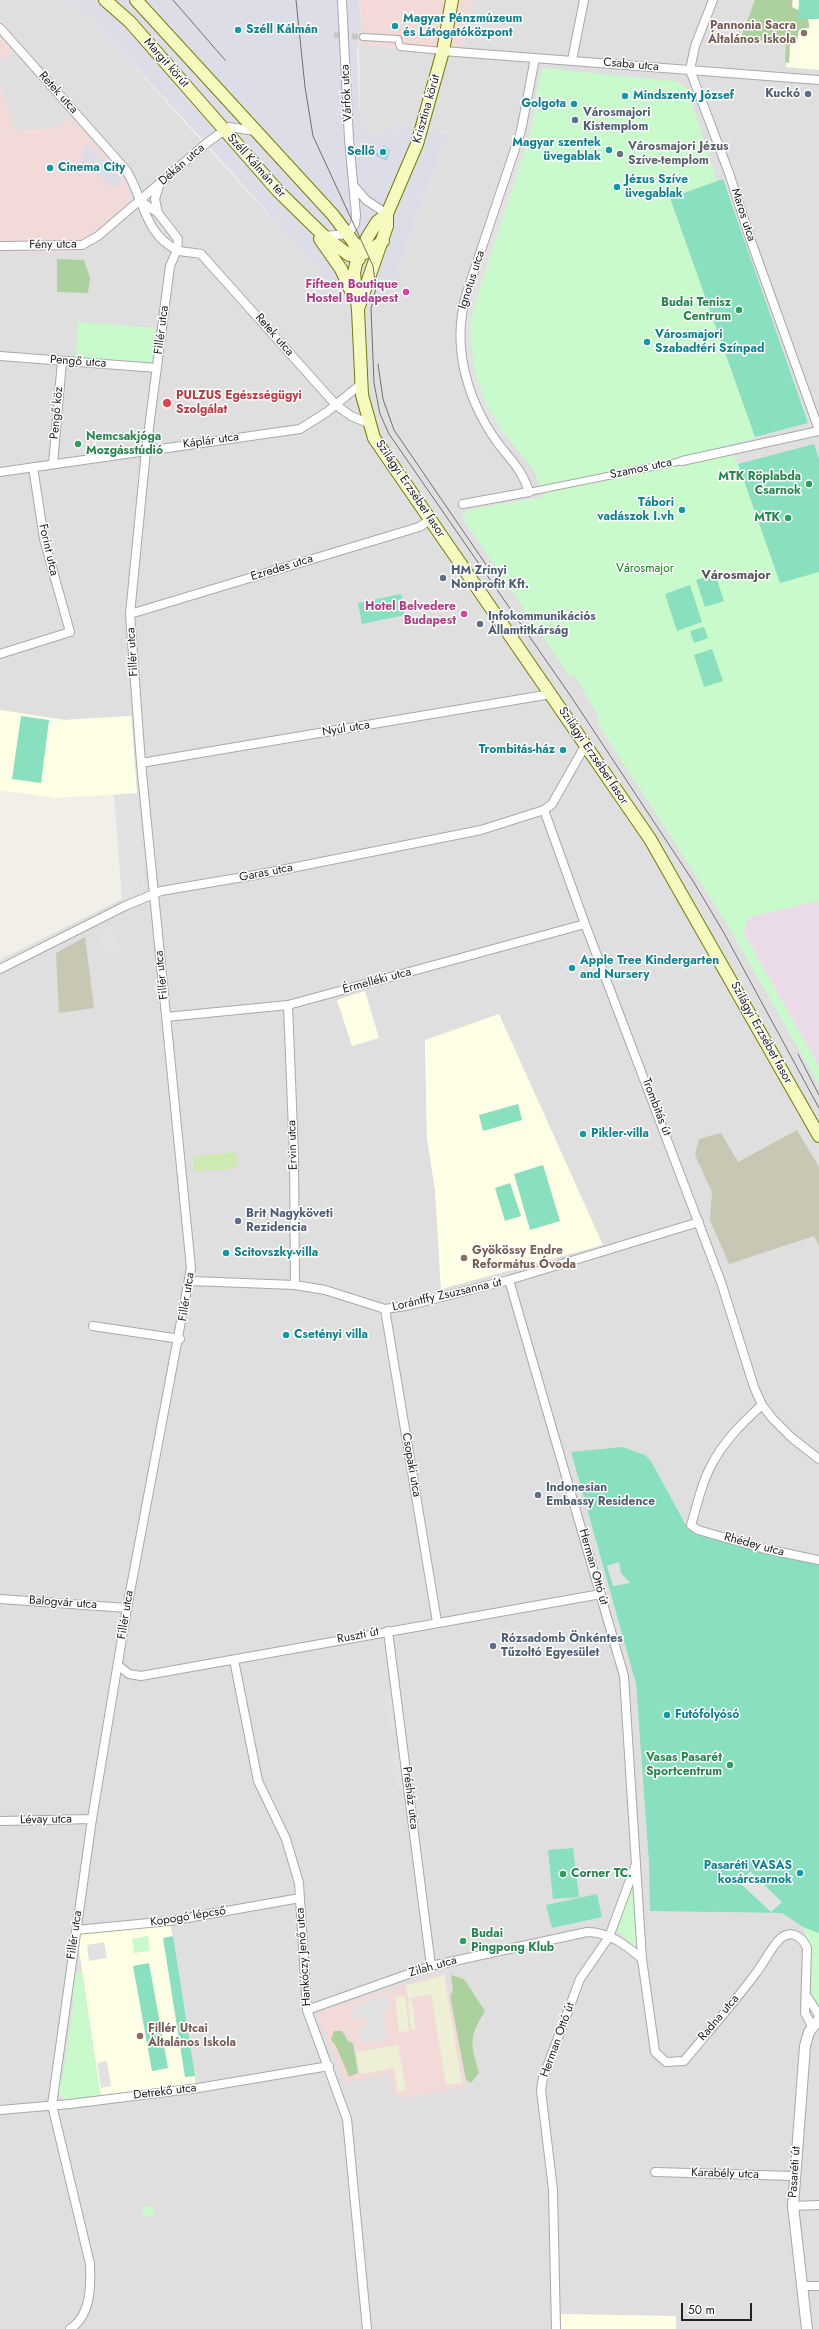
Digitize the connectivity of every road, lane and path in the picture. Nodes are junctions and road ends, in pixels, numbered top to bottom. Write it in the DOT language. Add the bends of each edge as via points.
graph roads {
  1 [pos="105,0"];
  2 [pos="136,0"];
  3 [pos="342,0"];
  4 [pos="452,0"];
  5 [pos="584,0"];
  6 [pos="713,0"];
  7 [pos="0,28"];
  8 [pos="363,37"];
  9 [pos="443,51"];
  10 [pos="535,58"];
  11 [pos="572,60"];
  12 [pos="690,70"];
  13 [pos="819,80"];
  14 [pos="225,130"];
  15 [pos="255,131"];
  16 [pos="353,185"];
  17 [pos="159,186"];
  18 [pos="139,200"];
  19 [pos="293,208"];
  20 [pos="158,213"];
  21 [pos="387,214"];
  22 [pos="371,231"];
  23 [pos="348,234"];
  24 [pos="324,236"];
  25 [pos="383,241"];
  26 [pos="0,246"];
  27 [pos="177,250"];
  28 [pos="358,255"];
  29 [pos="359,304"];
  30 [pos="0,356"];
  31 [pos="62,361"];
  32 [pos="157,368"];
  33 [pos="361,384"];
  34 [pos="336,405"];
  35 [pos="370,424"];
  36 [pos="819,430"];
  37 [pos="146,451"];
  38 [pos="682,461"];
  39 [pos="53,464"];
  40 [pos="33,467"];
  41 [pos="0,472"];
  42 [pos="529,492"];
  43 [pos="463,504"];
  44 [pos="432,519"];
  45 [pos="130,614"];
  46 [pos="0,654"];
  47 [pos="551,694"];
  48 [pos="585,746"];
  49 [pos="142,763"];
  50 [pos="544,810"];
  51 [pos="154,894"];
  52 [pos="585,924"];
  53 [pos="0,969"];
  54 [pos="288,1005"];
  55 [pos="166,1017"];
  56 [pos="819,1136"];
  57 [pos="699,1222"];
  58 [pos="509,1280"];
  59 [pos="190,1281"];
  60 [pos="295,1284"];
  61 [pos="385,1308"];
  62 [pos="93,1326"];
  63 [pos="180,1339"];
  64 [pos="762,1405"];
  65 [pos="819,1458"];
  66 [pos="819,1560"];
  67 [pos="601,1594"];
  68 [pos="0,1599"];
  69 [pos="127,1608"];
  70 [pos="437,1622"];
  71 [pos="388,1631"];
  72 [pos="234,1660"];
  73 [pos="119,1666"];
  74 [pos="92,1819"];
  75 [pos="0,1821"];
  76 [pos="637,1861"];
  77 [pos="300,1898"];
  78 [pos="641,1915"];
  79 [pos="76,1930"];
  80 [pos="609,1937"];
  81 [pos="642,1958"];
  82 [pos="431,1966"];
  83 [pos="807,1995"];
  84 [pos="307,2010"];
  85 [pos="819,2015"];
  86 [pos="816,2022"];
  87 [pos="329,2066"];
  88 [pos="52,2105"];
  89 [pos="0,2110"];
  90 [pos="655,2172"];
  91 [pos="794,2176"];
  92 [pos="819,2205"];
  93 [pos="793,2206"];
  94 [pos="803,2286"];
  95 [pos="819,2286"];
  96 [pos="70,2329"];
  97 [pos="367,2329"];
  98 [pos="556,2329"];
  99 [pos="807,2329"];
  1 -- 14 [label="main road, Margit körút" via="130,22"];
  2 -- 15 [label="main road, Margit körút"];
  3 -- 16 [label="street, Várfok utca"];
  4 -- 9 [label="main road, Krisztina körút"];
  5 -- 11 [label="street"];
  6 -- 12 [label="street" via="695,46"];
  7 -- 18 [label="street, Retek utca" via="126,170"];
  8 -- 9 [label="street" via="398,39 400,47"];
  9 -- 10 [label="street, Csaba utca"];
  9 -- 21 [label="main road, Krisztina körút" via="418,144"];
  10 -- 11 [label="street, Csaba utca"];
  10 -- 42 [label="street, Ignotus utca" via="521,131 461,317 462,366 477,408 497,442 521,471"];
  11 -- 12 [label="street, Csaba utca"];
  12 -- 13 [label="street, Csaba utca"];
  12 -- 36 [label="street, Maros utca" via="702,96"];
  14 -- 15 [label="street, Széll Kálmán tér" via="233,126"];
  14 -- 17 [label="street, Dékán utca"];
  14 -- 19 [label="main road, Széll Kálmán tér"];
  15 -- 23 [label="main road, Széll Kálmán tér"];
  16 -- 21 [label="street" via="366,200"];
  16 -- 23 [label="street, Várfok utca" via="356,215 355,224"];
  17 -- 18 [label="street, Dékán utca"];
  17 -- 20 [label="street" via="155,199"];
  18 -- 20 [label="street"];
  18 -- 26 [label="street, Fény utca" via="98,236 82,245"];
  18 -- 27 [label="street, Retek utca" via="151,224 165,241"];
  19 -- 24 [label="main road, Széll Kálmán tér"];
  19 -- 29 [label="main road" via="329,249"];
  20 -- 27 [label="street" via="177,235"];
  21 -- 22 [label="main road, Krisztina körút"];
  21 -- 25 [label="main road, Krisztina körút"];
  22 -- 23 [label="main road" via="360,236"];
  22 -- 28 [label="main road"];
  23 -- 24 [label="street"];
  23 -- 28 [label="main road, Széll Kálmán tér"];
  24 -- 28 [label="main road, Széll Kálmán tér" via="349,254"];
  25 -- 28 [label="main road" via="368,252"];
  25 -- 29 [label="main road"];
  27 -- 32 [label="street, Fillér utca" via="170,266"];
  27 -- 34 [label="street, Retek utca" via="201,254"];
  28 -- 29 [label="main road" via="354,273"];
  29 -- 33 [label="main road"];
  30 -- 31 [label="street, Pengő utca"];
  31 -- 32 [label="street, Pengő utca"];
  31 -- 39 [label="street, Pengő köz"];
  32 -- 37 [label="street, Fillér utca"];
  33 -- 34 [label="street, Káplár utca"];
  33 -- 35 [label="main road, Szilágyi Erzsébet fasor"];
  34 -- 35 [label="street, Retek utca" via="358,420"];
  34 -- 37 [label="street, Káplár utca" via="300,429"];
  35 -- 44 [label="main road, Szilágyi Erzsébet fasor" via="374,438"];
  36 -- 38 [label="street, Szamos utca"];
  37 -- 39 [label="street, Káplár utca"];
  37 -- 45 [label="street, Fillér utca"];
  38 -- 42 [label="street, Szamos utca"];
  39 -- 40 [label="street, Káplár utca"];
  40 -- 41 [label="street, Káplár utca"];
  40 -- 46 [label="street, Forint utca" via="44,538 70,632"];
  42 -- 43 [label="street, Szamos utca"];
  44 -- 45 [label="street, Ezredes utca" via="419,527"];
  44 -- 47 [label="main road, Szilágyi Erzsébet fasor"];
  45 -- 49 [label="street, Fillér utca"];
  47 -- 48 [label="main road, Szilágyi Erzsébet fasor"];
  47 -- 49 [label="street, Nyúl utca"];
  48 -- 50 [label="street" via="552,804"];
  48 -- 56 [label="main road, Szilágyi Erzsébet fasor" via="650,839"];
  49 -- 51 [label="street, Fillér utca"];
  50 -- 51 [label="street, Garas utca" via="481,830"];
  50 -- 52 [label="street, Trombitás út"];
  51 -- 53 [label="street, Garas utca"];
  51 -- 55 [label="street, Fillér utca"];
  52 -- 54 [label="street, Érmelléki utca"];
  52 -- 57 [label="street, Trombitás út"];
  54 -- 55 [label="street, Érmelléki utca"];
  54 -- 60 [label="street, Ervin utca" via="294,1156"];
  55 -- 59 [label="street, Fillér utca" via="191,1268"];
  57 -- 58 [label="street, Lorántffy Zsuzsanna út"];
  57 -- 64 [label="street, Trombitás út" via="721,1282 747,1368"];
  58 -- 61 [label="street, Lorántffy Zsuzsanna út" via="406,1306"];
  58 -- 67 [label="street, Herman Ottó út"];
  59 -- 60 [label="street, Lorántffy Zsuzsanna út"];
  59 -- 63 [label="street, Fillér utca"];
  60 -- 61 [label="street, Lorántffy Zsuzsanna út" via="326,1290"];
  61 -- 70 [label="street, Csopaki utca"];
  62 -- 63 [label="street"];
  63 -- 69 [label="street, Fillér utca"];
  64 -- 65 [label="street, Trombitás út" via="792,1438"];
  64 -- 66 [label="street, Rhédey utca" via="743,1422 710,1467 691,1525 698,1530 765,1549"];
  67 -- 70 [label="street, Ruszti út"];
  67 -- 76 [label="street, Herman Ottó út" via="624,1676"];
  68 -- 69 [label="street, Balogvár utca"];
  69 -- 73 [label="street, Fillér utca"];
  70 -- 71 [label="street, Ruszti út"];
  71 -- 72 [label="street, Ruszti út"];
  71 -- 82 [label="street, Présház utca"];
  72 -- 73 [label="street, Ruszti út" via="141,1676 129,1674"];
  72 -- 77 [label="street, Hankóczy Jenő utca" via="258,1781 286,1839 299,1883"];
  73 -- 74 [label="street, Fillér utca"];
  74 -- 75 [label="street, Lévay utca"];
  74 -- 79 [label="street, Fillér utca"];
  76 -- 78 [label="street, Herman Ottó út"];
  76 -- 80 [label="street, Herman Ottó út"];
  77 -- 79 [label="street, Kopogó lépcső" via="170,1921"];
  77 -- 84 [label="street, Hankóczy Jenő utca"];
  78 -- 81 [label="street, Radna utca"];
  79 -- 88 [label="street, Fillér utca"];
  80 -- 81 [label="street" via="627,1945"];
  80 -- 82 [label="street, Zilah utca" via="602,1933 587,1932"];
  80 -- 98 [label="street, Herman Ottó út" via="580,1979 540,2090 553,2190"];
  81 -- 83 [label="street, Radna utca" via="656,2052 666,2062 684,2061 756,1974 782,1938 789,1934 801,1938 807,1948"];
  82 -- 84 [label="street, Zilah utca"];
  83 -- 85 [label="street, Radna utca" via="809,2003"];
  83 -- 86 [label="street, Radna utca" via="805,2013"];
  84 -- 87 [label="street, Hankóczy Jenő utca"];
  86 -- 91 [label="street, Pasaréti út" via="805,2046"];
  87 -- 88 [label="street, Detrekő utca" via="198,2088"];
  87 -- 97 [label="street, Hankóczy Jenő utca" via="347,2119"];
  88 -- 89 [label="street, Detrekő utca"];
  88 -- 96 [label="street, Fillér utca" via="90,2264 91,2288 87,2302 82,2317"];
  90 -- 91 [label="street, Karabély utca"];
  91 -- 93 [label="street, Pasaréti út"];
  92 -- 93 [label="street"];
  93 -- 94 [label="street, Pasaréti út"];
  94 -- 95 [label="street"];
  94 -- 99 [label="street, Pasaréti út"];
}
